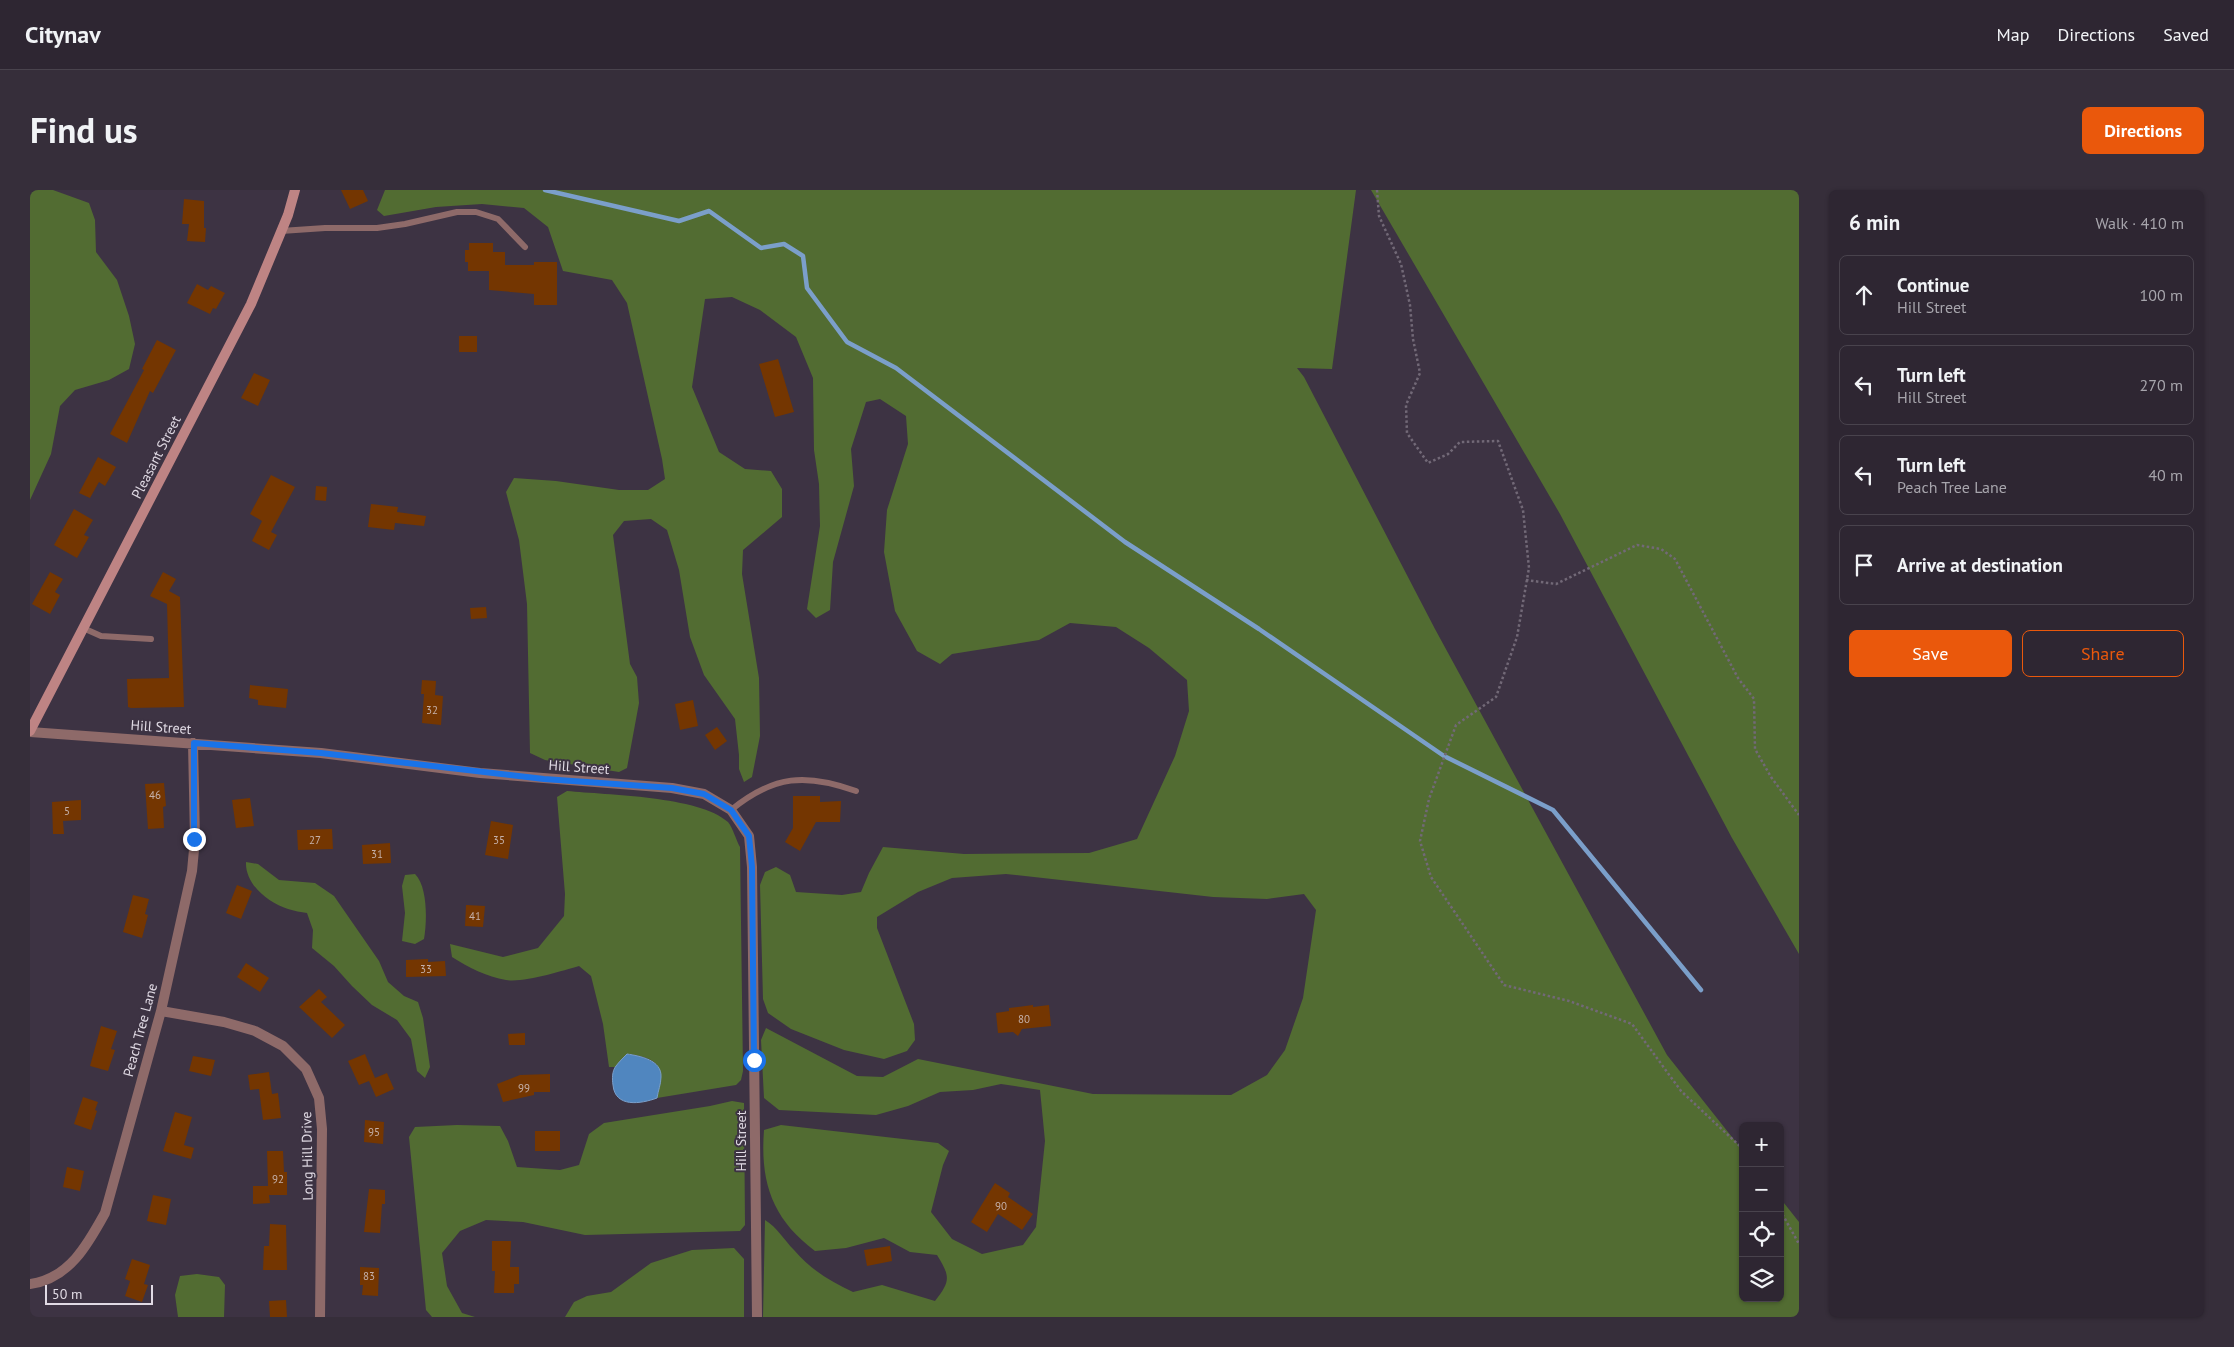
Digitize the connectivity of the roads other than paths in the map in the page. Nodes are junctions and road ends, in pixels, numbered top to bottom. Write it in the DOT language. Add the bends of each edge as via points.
graph roads {
  1 [pos="295,190"];
  2 [pos="281,231"];
  3 [pos="525,247"];
  4 [pos="83,628"];
  5 [pos="151,639"];
  6 [pos="30,731"];
  7 [pos="194,743"];
  8 [pos="856,791"];
  9 [pos="731,810"];
  10 [pos="161,1011"];
  11 [pos="30,1284"];
  12 [pos="320,1317"];
  13 [pos="757,1317"];
  1 -- 2 [label="street, Pleasant Street"];
  2 -- 3 [label="lane" via="376,228 457,212 476,212 498,219"];
  2 -- 4 [label="street, Pleasant Street" via="251,304"];
  4 -- 5 [label="lane" via="101,636"];
  4 -- 6 [label="street, Pleasant Street"];
  6 -- 7 [label="street, Hill Street"];
  7 -- 9 [label="street, Hill Street" via="328,754 536,778 672,788 704,794"];
  7 -- 10 [label="street, Peach Tree Lane" via="192,871"];
  8 -- 9 [label="lane" via="818,779 796,780 751,793"];
  9 -- 13 [label="street, Hill Street" via="749,836 752,867"];
  10 -- 11 [label="street, Peach Tree Lane" via="105,1213 90,1241 70,1266 43,1282"];
  10 -- 12 [label="street, Long Hill Drive" via="255,1031 283,1046 306,1068 319,1098 322,1129"];
}
